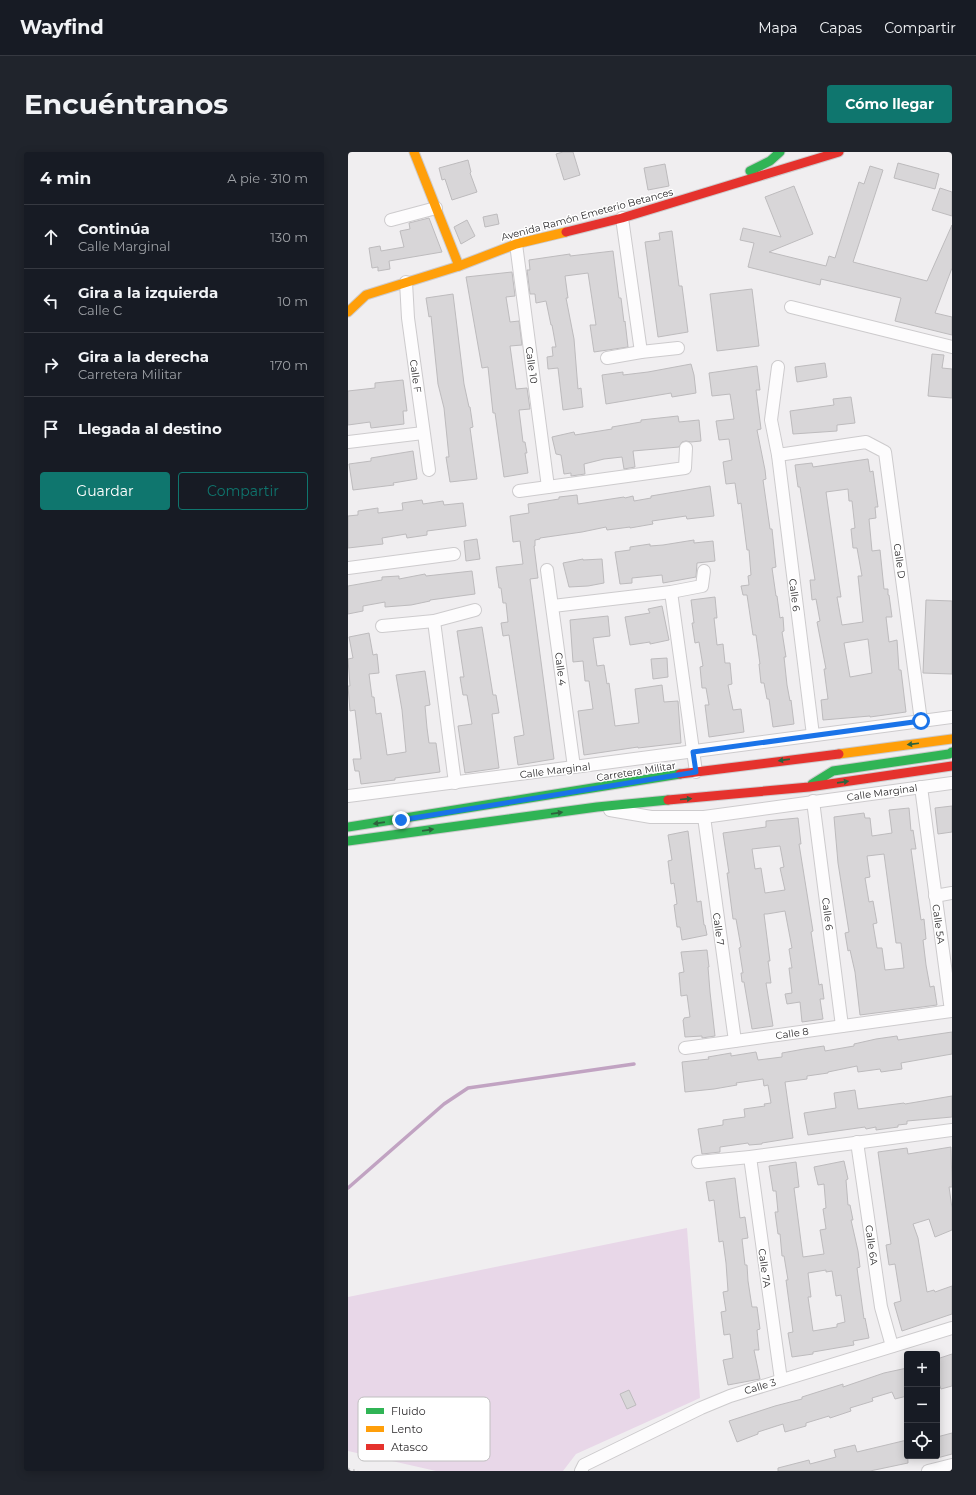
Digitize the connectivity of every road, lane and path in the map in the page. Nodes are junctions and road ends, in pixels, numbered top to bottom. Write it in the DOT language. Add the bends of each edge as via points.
graph roads {
  1 [pos="414,152"];
  2 [pos="780,152"];
  3 [pos="839,152"];
  4 [pos="811,156"];
  5 [pos="711,191"];
  6 [pos="436,208"];
  7 [pos="622,218"];
  8 [pos="391,220"];
  9 [pos="516,244"];
  10 [pos="459,266"];
  11 [pos="406,282"];
  12 [pos="791,307"];
  13 [pos="348,312"];
  14 [pos="952,347"];
  15 [pos="678,348"];
  16 [pos="641,352"];
  17 [pos="607,358"];
  18 [pos="778,366"];
  19 [pos="423,433"];
  20 [pos="348,442"];
  21 [pos="686,448"];
  22 [pos="778,455"];
  23 [pos="429,470"];
  24 [pos="548,487"];
  25 [pos="519,491"];
  26 [pos="454,554"];
  27 [pos="348,568"];
  28 [pos="547,570"];
  29 [pos="704,571"];
  30 [pos="671,592"];
  31 [pos="553,606"];
  32 [pos="475,610"];
  33 [pos="434,621"];
  34 [pos="382,626"];
  35 [pos="952,717"];
  36 [pos="921,721"];
  37 [pos="813,735"];
  38 [pos="952,739"];
  39 [pos="693,752"];
  40 [pos="952,752"];
  41 [pos="952,766"];
  42 [pos="574,768"];
  43 [pos="696,772"];
  44 [pos="952,782"];
  45 [pos="455,783"];
  46 [pos="921,786"];
  47 [pos="809,787"];
  48 [pos="348,796"];
  49 [pos="813,801"];
  50 [pos="597,807"];
  51 [pos="704,817"];
  52 [pos="348,827"];
  53 [pos="348,841"];
  54 [pos="952,893"];
  55 [pos="935,896"];
  56 [pos="900,1018"];
  57 [pos="842,1026"];
  58 [pos="735,1040"];
  59 [pos="685,1048"];
  60 [pos="952,1130"];
  61 [pos="857,1142"];
  62 [pos="750,1157"];
  63 [pos="698,1162"];
  64 [pos="952,1328"];
  65 [pos="892,1346"];
  66 [pos="781,1380"];
  67 [pos="952,1465"];
  68 [pos="348,1469"];
  69 [pos="358,1471"];
  70 [pos="581,1471"];
  71 [pos="928,1471"];
  1 -- 6 [label="main road"];
  2 -- 5 [label="main road" via="770,162"];
  3 -- 4 [label="main road, Avenida Ramón Emeterio Betances"];
  4 -- 5 [label="main road, Avenida Ramón Emeterio Betances"];
  5 -- 7 [label="main road, Avenida Ramón Emeterio Betances"];
  6 -- 8 [label="street"];
  6 -- 10 [label="main road"];
  7 -- 9 [label="main road, Avenida Ramón Emeterio Betances"];
  7 -- 16 [label="street"];
  9 -- 10 [label="main road, Avenida Ramón Emeterio Betances"];
  9 -- 24 [label="street, Calle 10"];
  10 -- 11 [label="main road, Avenida Ramón Emeterio Betances"];
  11 -- 13 [label="main road, Avenida Ramón Emeterio Betances" via="366,295"];
  11 -- 19 [label="street, Calle F" via="408,318"];
  12 -- 14 [label="street"];
  15 -- 16 [label="street"];
  16 -- 17 [label="street"];
  18 -- 22 [label="street, Calle 6" via="771,420"];
  19 -- 20 [label="street"];
  19 -- 23 [label="street, Calle F"];
  21 -- 24 [label="street" via="685,468"];
  22 -- 36 [label="street, Calle D" via="866,442 885,452"];
  22 -- 37 [label="street, Calle 6"];
  24 -- 25 [label="street"];
  26 -- 27 [label="street"];
  28 -- 31 [label="street, Calle 4"];
  29 -- 30 [label="street" via="702,586"];
  30 -- 31 [label="street"];
  30 -- 39 [label="street"];
  31 -- 42 [label="street, Calle 4"];
  32 -- 33 [label="street"];
  33 -- 34 [label="street"];
  33 -- 45 [label="street"];
  35 -- 36 [label="street, Calle Marginal"];
  36 -- 37 [label="street, Calle Marginal"];
  37 -- 39 [label="street, Calle Marginal"];
  38 -- 43 [label="main road, Carretera Militar, one-way"];
  39 -- 42 [label="street, Calle Marginal"];
  39 -- 43 [label="street"];
  40 -- 47 [label="main road" via="832,770"];
  47 -- 41 [label="main road, one-way"];
  42 -- 45 [label="street, Calle Marginal"];
  43 -- 52 [label="main road, Carretera Militar, one-way"];
  44 -- 46 [label="street, Calle Marginal"];
  45 -- 48 [label="street, Calle Marginal"];
  46 -- 49 [label="street, Calle Marginal"];
  46 -- 55 [label="street, Calle 5A"];
  50 -- 47 [label="main road, one-way"];
  49 -- 51 [label="street, Calle Marginal"];
  49 -- 57 [label="street, Calle 6"];
  50 -- 51 [label="street, Calle Marginal" via="651,817"];
  53 -- 50 [label="main road, one-way"];
  51 -- 58 [label="street, Calle 7"];
  54 -- 55 [label="street"];
  55 -- 56 [label="street, Calle 5A" via="951,1011"];
  56 -- 57 [label="street, Calle 8"];
  57 -- 58 [label="street, Calle 8"];
  58 -- 59 [label="street, Calle 8"];
  60 -- 61 [label="street"];
  61 -- 62 [label="street"];
  61 -- 65 [label="street, Calle 6A" via="881,1307"];
  62 -- 63 [label="street"];
  62 -- 66 [label="street, Calle 7A"];
  64 -- 65 [label="street, Calle 3"];
  65 -- 66 [label="street, Calle 3"];
  66 -- 70 [label="street, Calle 3" via="701,1408 584,1465"];
  67 -- 71 [label="street"];
  68 -- 69 [label="path"];
}
